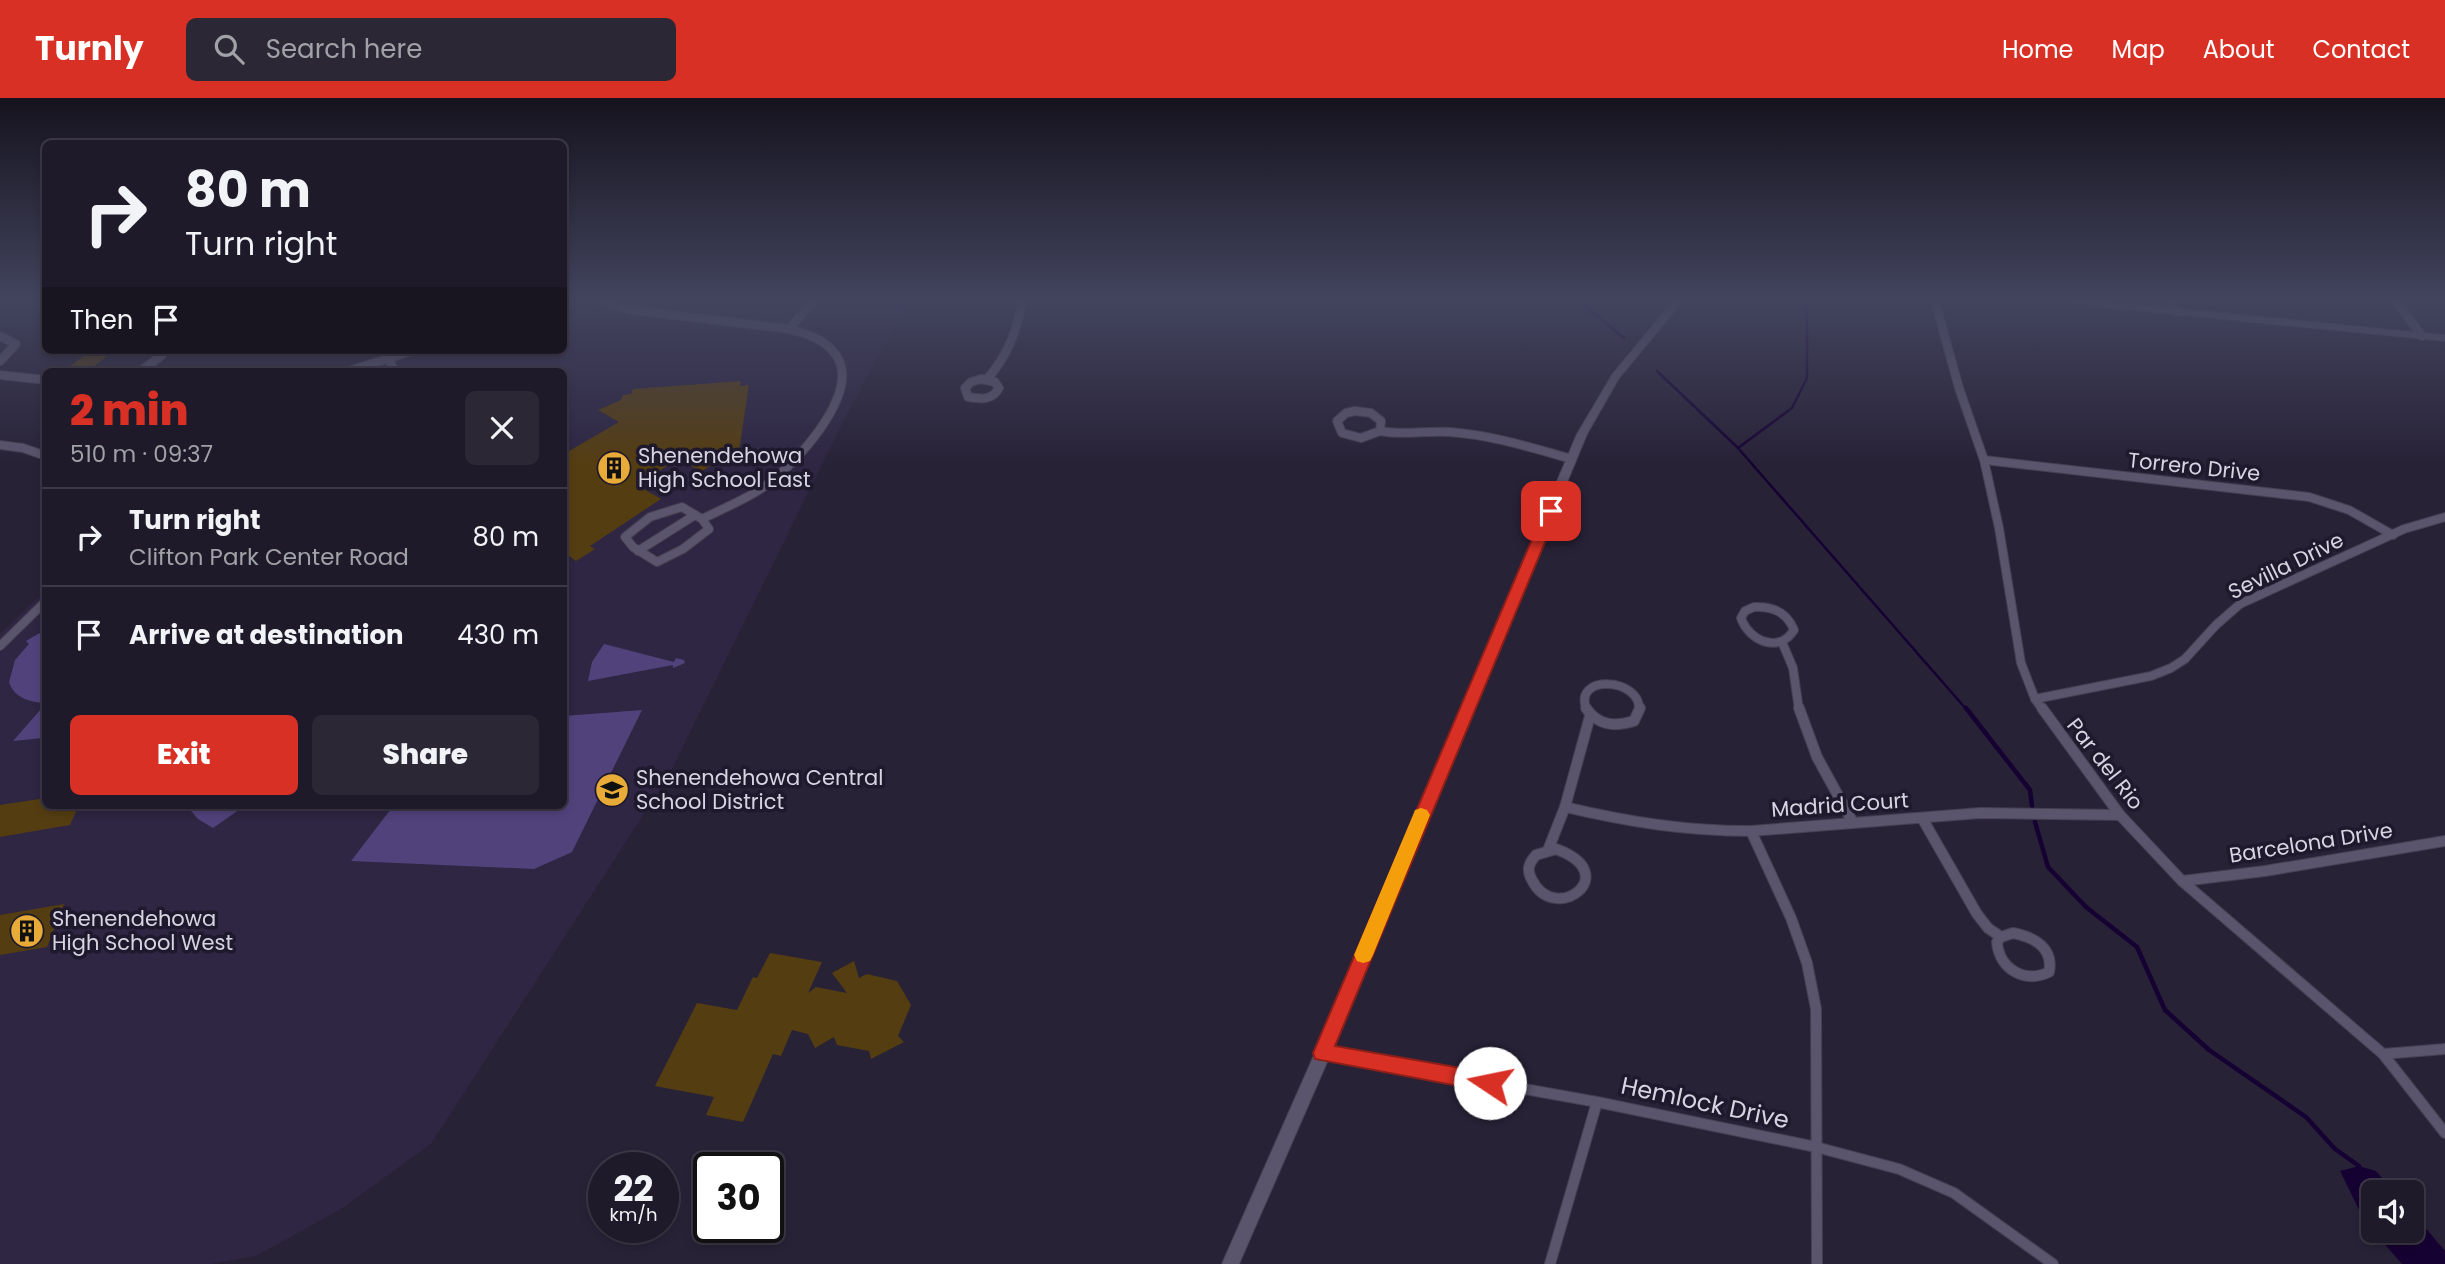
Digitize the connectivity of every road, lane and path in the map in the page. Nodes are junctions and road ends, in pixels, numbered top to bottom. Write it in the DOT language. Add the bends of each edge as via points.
graph roads {
  1 [pos="162,355"];
  2 [pos="397,355"];
  3 [pos="836,355"];
  4 [pos="1007,355"];
  5 [pos="1634,355"];
  6 [pos="1950,355"];
  7 [pos="389,358"];
  8 [pos="145,368"];
  9 [pos="358,368"];
  10 [pos="393,368"];
  11 [pos="0,375"];
  12 [pos="987,379"];
  13 [pos="42,380"];
  14 [pos="1380,431"];
  15 [pos="0,445"];
  16 [pos="42,455"];
  17 [pos="1572,459"];
  18 [pos="1984,460"];
  19 [pos="699,517"];
  20 [pos="2445,517"];
  21 [pos="2393,535"];
  22 [pos="638,551"];
  23 [pos="42,605"];
  24 [pos="1782,642"];
  25 [pos="0,646"];
  26 [pos="2035,699"];
  27 [pos="1590,716"];
  28 [pos="1565,807"];
  29 [pos="2120,815"];
  30 [pos="1922,818"];
  31 [pos="1852,821"];
  32 [pos="1751,831"];
  33 [pos="2445,841"];
  34 [pos="1548,850"];
  35 [pos="2182,881"];
  36 [pos="2001,937"];
  37 [pos="2445,1049"];
  38 [pos="1322,1053"];
  39 [pos="2383,1054"];
  40 [pos="1597,1102"];
  41 [pos="2445,1133"];
  42 [pos="1816,1147"];
  43 [pos="1230,1264"];
  44 [pos="1550,1264"];
  45 [pos="1817,1264"];
  46 [pos="2053,1264"];
  1 -- 8 [label="street"];
  2 -- 7 [label="street"];
  3 -- 19 [label="street" via="843,374 838,394 804,451 771,482"];
  4 -- 12 [label="street"];
  5 -- 17 [label="street" via="1602,395"];
  6 -- 18 [label="street, Par del Rio"];
  7 -- 9 [label="street"];
  7 -- 10 [label="street"];
  11 -- 13 [label="street"];
  14 -- 14 [label="street" via="1368,438 1352,438 1340,431 1337,421 1350,411 1366,412 1381,421"];
  14 -- 17 [label="street" via="1489,437"];
  15 -- 16 [label="street"];
  17 -- 38 [label="street"];
  18 -- 21 [label="street, Torrero Drive" via="2309,497 2349,510"];
  18 -- 26 [label="street, Par del Rio" via="2021,663"];
  19 -- 22 [label="street"];
  19 -- 22 [label="street" via="709,529 674,553 657,562"];
  19 -- 22 [label="street" via="682,507 656,512 625,537"];
  20 -- 21 [label="street, Sevilla Drive"];
  21 -- 26 [label="street, Sevilla Drive" via="2240,604 2171,668"];
  23 -- 25 [label="street"];
  24 -- 24 [label="street" via="1769,643 1751,635 1742,627 1742,614 1760,606 1783,613 1794,630"];
  24 -- 31 [label="street" via="1789,653 1801,716 1813,748"];
  26 -- 29 [label="street, Par del Rio"];
  27 -- 27 [label="street" via="1602,724 1623,726 1634,721 1640,707 1626,689 1599,684 1583,697"];
  27 -- 28 [label="street"];
  28 -- 32 [label="street, Madrid Court" via="1665,828"];
  28 -- 34 [label="street"];
  29 -- 30 [label="street, Madrid Court" via="1980,813"];
  29 -- 35 [label="street, Par del Rio"];
  30 -- 31 [label="street, Madrid Court"];
  30 -- 36 [label="street" via="1977,914"];
  31 -- 32 [label="street, Madrid Court"];
  32 -- 42 [label="street" via="1772,871 1813,984"];
  33 -- 35 [label="street, Barcelona Drive"];
  34 -- 34 [label="street" via="1532,859 1528,870 1532,883 1558,898 1579,893 1587,876 1582,864 1564,851"];
  35 -- 39 [label="street, Par del Rio"];
  36 -- 36 [label="street" via="1998,956 2010,969 2036,978 2049,972 2049,953 2037,941 2013,933"];
  37 -- 39 [label="street"];
  38 -- 40 [label="street, Hemlock Drive"];
  38 -- 43 [label="street"];
  39 -- 41 [label="street, Par del Rio"];
  40 -- 42 [label="street, Hemlock Drive"];
  40 -- 44 [label="street"];
  42 -- 45 [label="street"];
  42 -- 46 [label="street, Hemlock Drive" via="1899,1169 1954,1193"];
}
